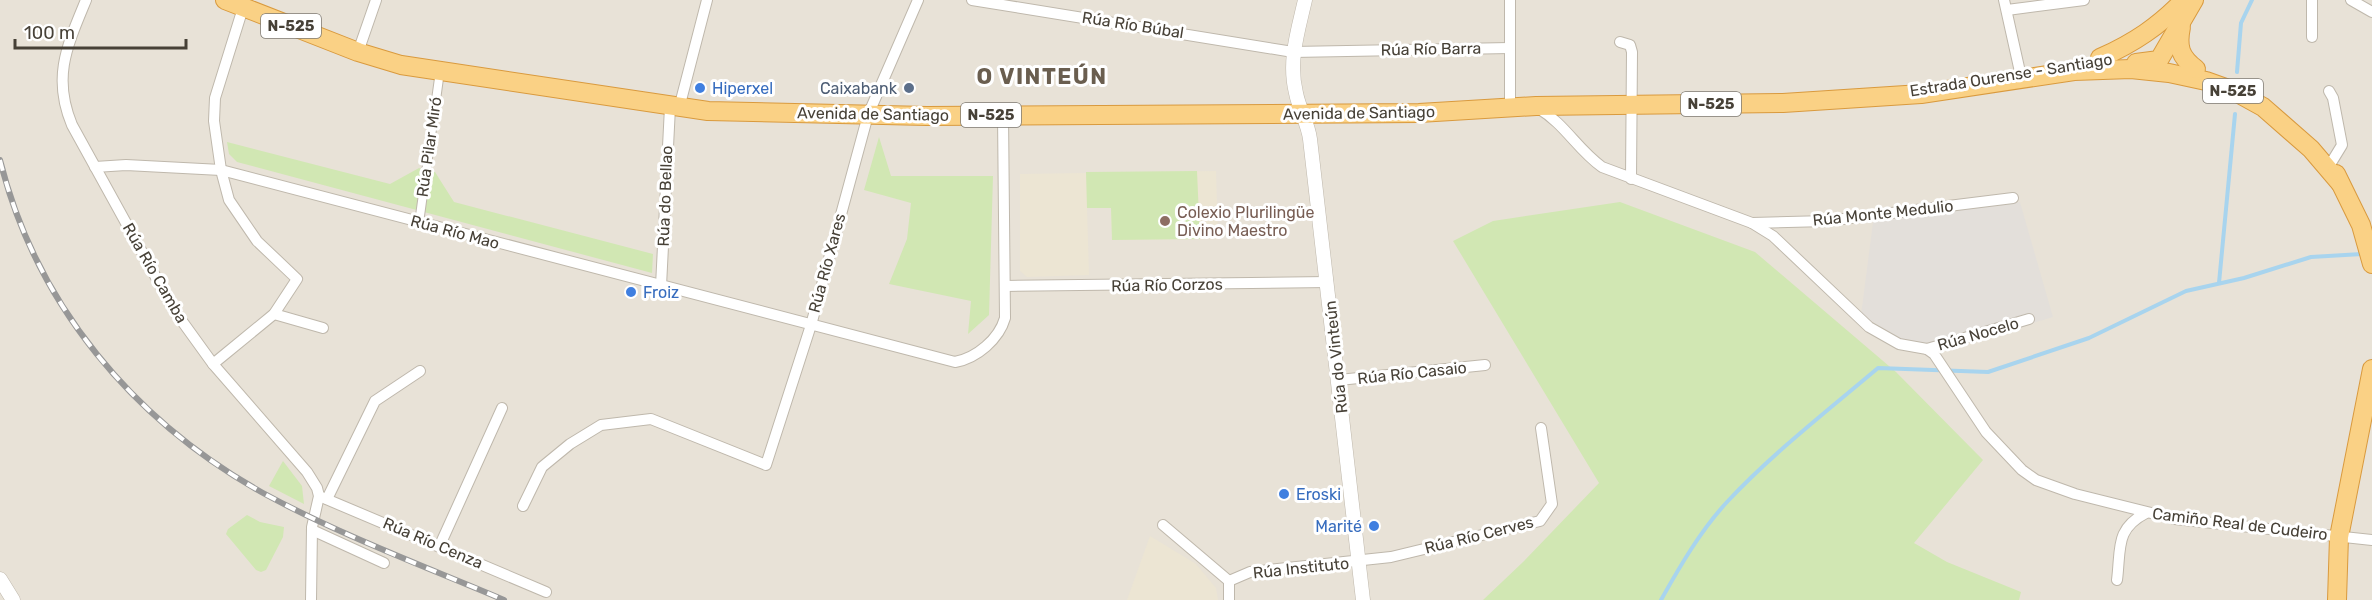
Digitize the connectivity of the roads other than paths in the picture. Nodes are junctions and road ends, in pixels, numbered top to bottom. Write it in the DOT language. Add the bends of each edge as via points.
graph roads {
  1 [pos="86,0"];
  2 [pos="225,0"];
  3 [pos="376,0"];
  4 [pos="707,0"];
  5 [pos="918,0"];
  6 [pos="972,0"];
  7 [pos="1305,0"];
  8 [pos="1510,0"];
  9 [pos="2084,0"];
  10 [pos="2312,0"];
  11 [pos="2351,0"];
  12 [pos="245,4"];
  13 [pos="2188,4"];
  14 [pos="2006,5"];
  15 [pos="2372,12"];
  16 [pos="2160,25"];
  17 [pos="2312,37"];
  18 [pos="1620,42"];
  19 [pos="1510,48"];
  20 [pos="358,52"];
  21 [pos="1293,52"];
  22 [pos="2097,64"];
  23 [pos="2164,66"];
  24 [pos="2196,69"];
  25 [pos="440,71"];
  26 [pos="2020,72"];
  27 [pos="2329,91"];
  28 [pos="1887,96"];
  29 [pos="1631,105"];
  30 [pos="1536,106"];
  31 [pos="674,107"];
  32 [pos="1510,107"];
  33 [pos="868,115"];
  34 [pos="1003,115"];
  35 [pos="1303,115"];
  36 [pos="2331,163"];
  37 [pos="95,167"];
  38 [pos="221,170"];
  39 [pos="1631,179"];
  40 [pos="2340,183"];
  41 [pos="2013,198"];
  42 [pos="419,223"];
  43 [pos="1752,223"];
  44 [pos="2372,264"];
  45 [pos="1328,282"];
  46 [pos="662,286"];
  47 [pos="1005,286"];
  48 [pos="274,314"];
  49 [pos="2030,319"];
  50 [pos="811,325"];
  51 [pos="323,328"];
  52 [pos="1927,349"];
  53 [pos="213,364"];
  54 [pos="1485,365"];
  55 [pos="2372,369"];
  56 [pos="420,372"];
  57 [pos="1339,380"];
  58 [pos="502,408"];
  59 [pos="1540,428"];
  60 [pos="323,497"];
  61 [pos="523,506"];
  62 [pos="2146,513"];
  63 [pos="313,524"];
  64 [pos="1163,525"];
  65 [pos="2339,537"];
  66 [pos="2372,540"];
  67 [pos="440,545"];
  68 [pos="384,563"];
  69 [pos="1358,563"];
  70 [pos="0,579"];
  71 [pos="2117,580"];
  72 [pos="1229,581"];
  73 [pos="546,592"];
  74 [pos="13,600"];
  75 [pos="311,600"];
  76 [pos="1229,600"];
  77 [pos="1363,600"];
  78 [pos="2331,600"];
  79 [pos="2337,600"];
  1 -- 37 [label="street, Rúa Río Camba" via="67,49 61,89 72,125"];
  2 -- 12 [label="highway, Avenida de Santiago / N-525"];
  3 -- 20 [label="street"];
  4 -- 31 [label="street, Rúa do Bellao"];
  5 -- 33 [label="street, Rúa Río Xares"];
  6 -- 21 [label="street, Rúa Río Búbal"];
  7 -- 21 [label="street, Rúa do Vinteún"];
  8 -- 19 [label="street"];
  9 -- 14 [label="street"];
  10 -- 17 [label="street"];
  11 -- 15 [label="street"];
  12 -- 20 [label="highway, Avenida de Santiago / N-525"];
  12 -- 38 [label="street" via="215,98"];
  13 -- 16 [label="highway"];
  13 -- 23 [label="highway"];
  13 -- 24 [label="highway" via="2178,46 2184,60"];
  14 -- 26 [label="street"];
  16 -- 22 [label="highway"];
  16 -- 23 [label="highway" via="2154,43"];
  18 -- 29 [label="street" via="1630,45 1632,52"];
  19 -- 21 [label="street, Rúa Río Barra"];
  19 -- 32 [label="street"];
  20 -- 25 [label="highway, Avenida de Santiago / N-525"];
  21 -- 35 [label="street, Rúa do Vinteún" via="1296,93"];
  22 -- 23 [label="highway, Estrada Ourense - Santiago / N-525" via="2131,69"];
  22 -- 26 [label="highway, Estrada Ourense - Santiago / N-525"];
  22 -- 28 [label="highway, Estrada Ourense - Santiago / N-525" via="1921,94"];
  23 -- 24 [label="highway, Estrada Ourense - Santiago / N-525"];
  23 -- 40 [label="highway, Estrada Ourense - Santiago / N-525" via="2234,91 2264,107 2311,148"];
  24 -- 36 [label="highway, Estrada Ourense - Santiago / N-525" via="2252,93 2276,109 2311,139"];
  25 -- 31 [label="highway, Avenida de Santiago / N-525"];
  25 -- 42 [label="street, Rúa Pilar Miró"];
  26 -- 28 [label="highway, Estrada Ourense - Santiago / N-525"];
  27 -- 36 [label="street" via="2342,145"];
  28 -- 29 [label="highway, Estrada Ourense - Santiago / N-525" via="1783,103"];
  29 -- 30 [label="highway, Estrada Ourense - Santiago / N-525"];
  29 -- 39 [label="street"];
  30 -- 32 [label="highway, Avenida de Santiago / N-525"];
  30 -- 39 [label="street" via="1559,121 1592,160"];
  31 -- 33 [label="highway, Avenida de Santiago / N-525" via="729,113"];
  31 -- 46 [label="street, Rúa do Bellao"];
  32 -- 35 [label="highway, Avenida de Santiago / N-525"];
  33 -- 34 [label="highway, Avenida de Santiago / N-525"];
  33 -- 50 [label="street, Rúa Río Xares"];
  34 -- 35 [label="highway, Avenida de Santiago / N-525"];
  34 -- 47 [label="street, Rúa Río Mao"];
  35 -- 45 [label="street, Rúa do Vinteún" via="1309,133"];
  36 -- 40 [label="highway, Estrada Ourense - Santiago / N-525"];
  37 -- 38 [label="street, Rúa Río Mao"];
  37 -- 53 [label="street, Rúa Río Camba" via="174,310"];
  38 -- 42 [label="street, Rúa Río Mao"];
  38 -- 48 [label="street" via="229,200 257,241 297,279"];
  39 -- 43 [label="street"];
  40 -- 44 [label="highway, Estrada Ourense - Santiago / N-525" via="2361,225"];
  41 -- 43 [label="street, Rúa Monte Medulio" via="1827,221"];
  42 -- 46 [label="street, Rúa Río Mao"];
  43 -- 52 [label="street" via="1773,236 1869,327 1899,344"];
  45 -- 47 [label="street, Rúa Río Corzos"];
  45 -- 57 [label="street, Rúa do Vinteún"];
  46 -- 50 [label="street, Rúa Río Mao"];
  47 -- 50 [label="street, Rúa Río Mao" via="1005,318 997,335 970,357 955,362"];
  48 -- 51 [label="street"];
  48 -- 53 [label="street"];
  49 -- 52 [label="street, Rúa Nocelo"];
  50 -- 61 [label="street, Rúa Río Xares" via="766,465 651,419 601,425 542,467"];
  52 -- 62 [label="street, Camiño Real de Cudeiro" via="1947,370 1986,432 2036,480"];
  53 -- 60 [label="street, Rúa Río Camba" via="307,472"];
  54 -- 57 [label="street, Rúa Río Casaio"];
  55 -- 65 [label="highway"];
  56 -- 60 [label="street" via="375,401"];
  57 -- 69 [label="street, Rúa do Vinteún"];
  58 -- 67 [label="street"];
  59 -- 69 [label="street, Rúa Río Cerves" via="1552,504 1540,521"];
  60 -- 63 [label="street"];
  60 -- 67 [label="street, Rúa Río Cenza"];
  62 -- 65 [label="street, Camiño Real de Cudeiro"];
  62 -- 71 [label="street" via="2129,523 2124,531"];
  63 -- 68 [label="street"];
  63 -- 75 [label="street"];
  64 -- 72 [label="street"];
  65 -- 66 [label="street, Camiño Real de Cudeiro"];
  65 -- 78 [label="highway"];
  65 -- 79 [label="highway"];
  67 -- 73 [label="street, Rúa Río Cenza"];
  69 -- 72 [label="street, Rúa Instituto" via="1250,572"];
  69 -- 77 [label="street, Rúa do Vinteún"];
  70 -- 74 [label="street"];
  72 -- 76 [label="street, Rúa Instituto"];
}
